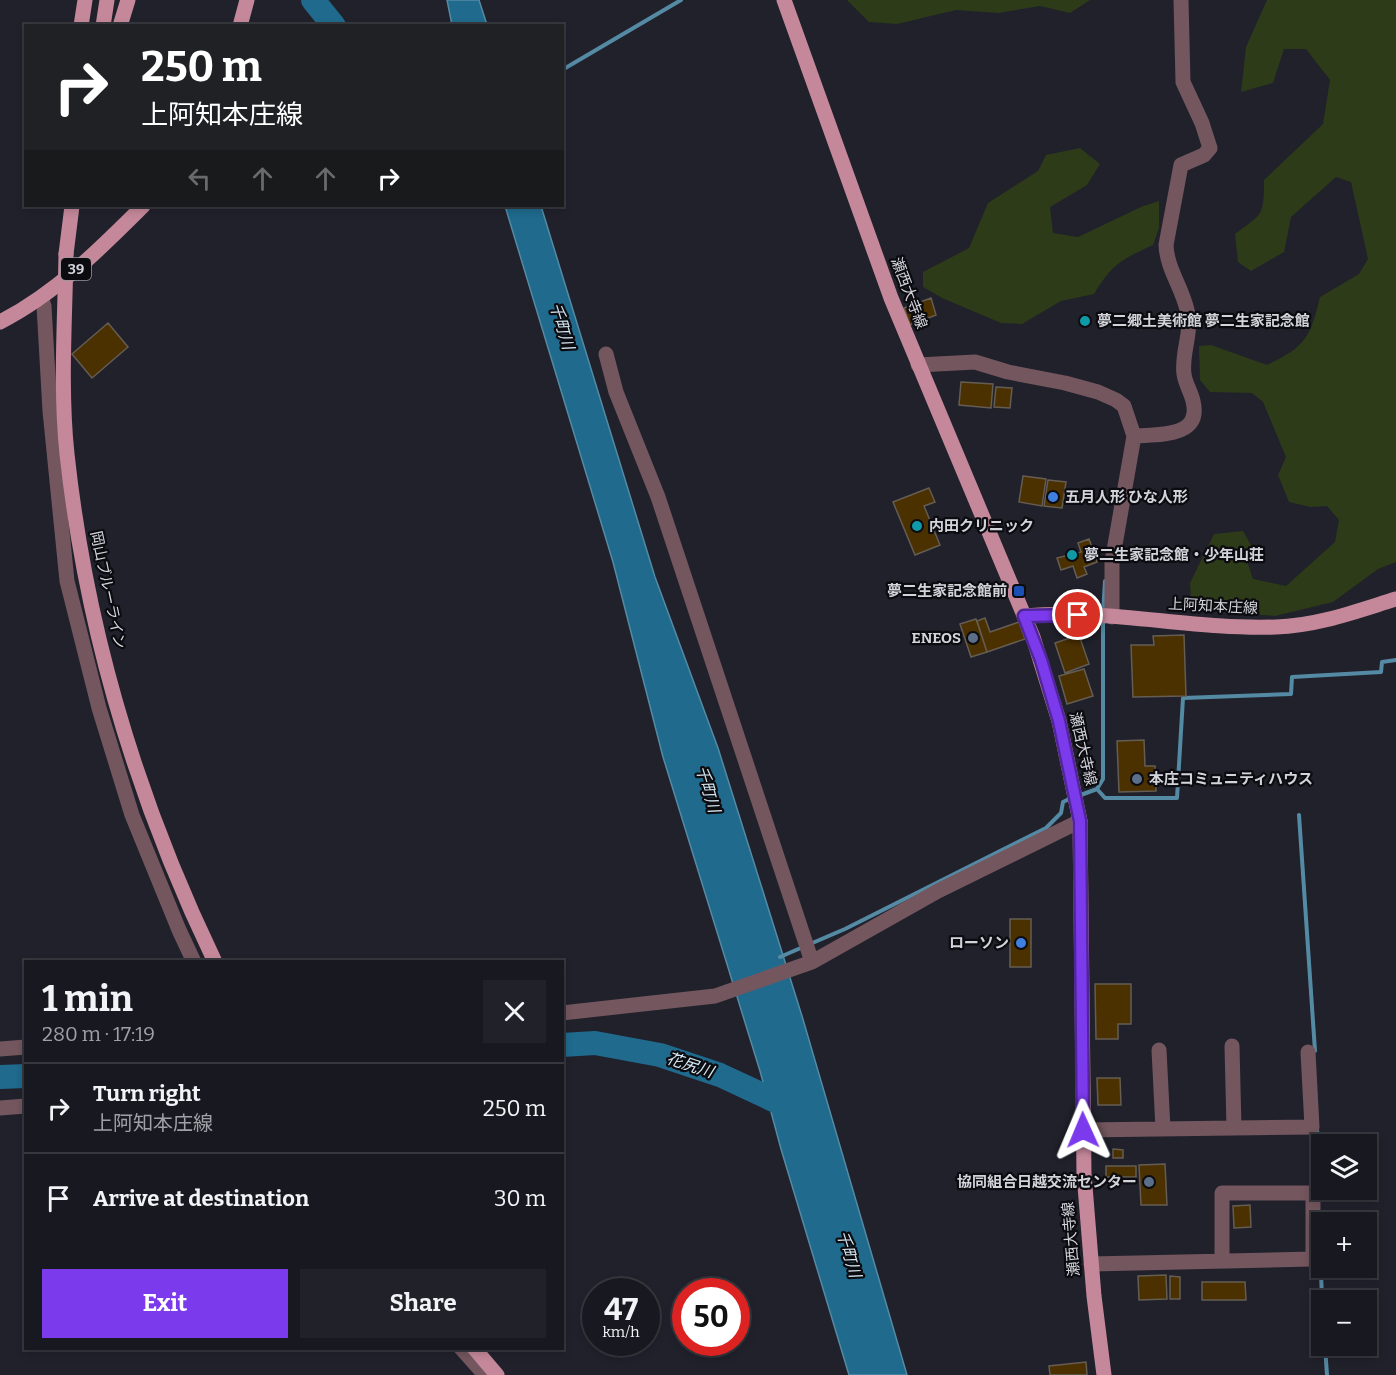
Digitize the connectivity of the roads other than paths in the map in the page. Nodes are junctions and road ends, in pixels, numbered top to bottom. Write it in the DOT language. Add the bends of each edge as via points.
graph roads {
  1 [pos="85,0"];
  2 [pos="107,0"];
  3 [pos="128,0"];
  4 [pos="247,0"];
  5 [pos="784,0"];
  6 [pos="1181,0"];
  7 [pos="81,24"];
  8 [pos="103,24"];
  9 [pos="121,24"];
  10 [pos="241,24"];
  11 [pos="66,207"];
  12 [pos="72,207"];
  13 [pos="141,207"];
  14 [pos="66,254"];
  15 [pos="41,298"];
  16 [pos="0,322"];
  17 [pos="606,354"];
  18 [pos="918,365"];
  19 [pos="1134,436"];
  20 [pos="1396,598"];
  21 [pos="1024,616"];
  22 [pos="1105,616"];
  23 [pos="1079,816"];
  24 [pos="193,960"];
  25 [pos="214,960"];
  26 [pos="812,962"];
  27 [pos="564,1013"];
  28 [pos="24,1047"];
  29 [pos="1232,1047"];
  30 [pos="0,1049"];
  31 [pos="1159,1050"];
  32 [pos="1308,1052"];
  33 [pos="24,1106"];
  34 [pos="0,1108"];
  35 [pos="1234,1128"];
  36 [pos="1163,1129"];
  37 [pos="1083,1130"];
  38 [pos="1222,1261"];
  39 [pos="1091,1264"];
  40 [pos="462,1350"];
  41 [pos="476,1350"];
  42 [pos="485,1375"];
  43 [pos="497,1375"];
  44 [pos="1104,1375"];
  1 -- 7 [label="main road"];
  2 -- 8 [label="main road"];
  3 -- 9 [label="main road"];
  4 -- 10 [label="main road"];
  5 -- 18 [label="main road, 瀬西大寺線"];
  6 -- 19 [label="street" via="1183,82 1210,148 1204,155 1181,165 1166,245 1166,258 1187,310 1184,375 1195,409 1191,423 1184,429"];
  11 -- 14 [label="main road"];
  12 -- 14 [label="main road, 岡山ブルーライン"];
  13 -- 15 [label="main road, 39" via="92,256"];
  14 -- 25 [label="main road, 岡山ブルーライン, bridge" via="67,452 79,549 104,662 140,780 185,900"];
  15 -- 16 [label="main road, 39"];
  15 -- 24 [label="street" via="67,581 99,708 132,815"];
  17 -- 26 [label="street" via="616,392 658,497"];
  18 -- 19 [label="street" via="975,362 1098,392 1124,406"];
  18 -- 21 [label="main road, 瀬西大寺線"];
  19 -- 22 [label="street"];
  20 -- 22 [label="main road, 上阿知本庄線" via="1338,617 1278,627 1219,627"];
  21 -- 22 [label="main road, 上阿知本庄線"];
  21 -- 23 [label="main road, 瀬西大寺線" via="1059,721"];
  23 -- 26 [label="street"];
  23 -- 37 [label="main road, 瀬西大寺線"];
  26 -- 27 [label="street" via="725,994"];
  28 -- 30 [label="street"];
  29 -- 35 [label="street"];
  31 -- 36 [label="street"];
  32 -- 35 [label="street" via="1312,1128"];
  33 -- 34 [label="street"];
  35 -- 36 [label="street"];
  36 -- 37 [label="street"];
  37 -- 39 [label="main road, 瀬西大寺線"];
  38 -- 38 [label="street" via="1313,1259 1313,1192 1222,1193"];
  38 -- 39 [label="street"];
  39 -- 44 [label="main road, 瀬西大寺線"];
  40 -- 42 [label="street"];
  41 -- 43 [label="main road"];
}
